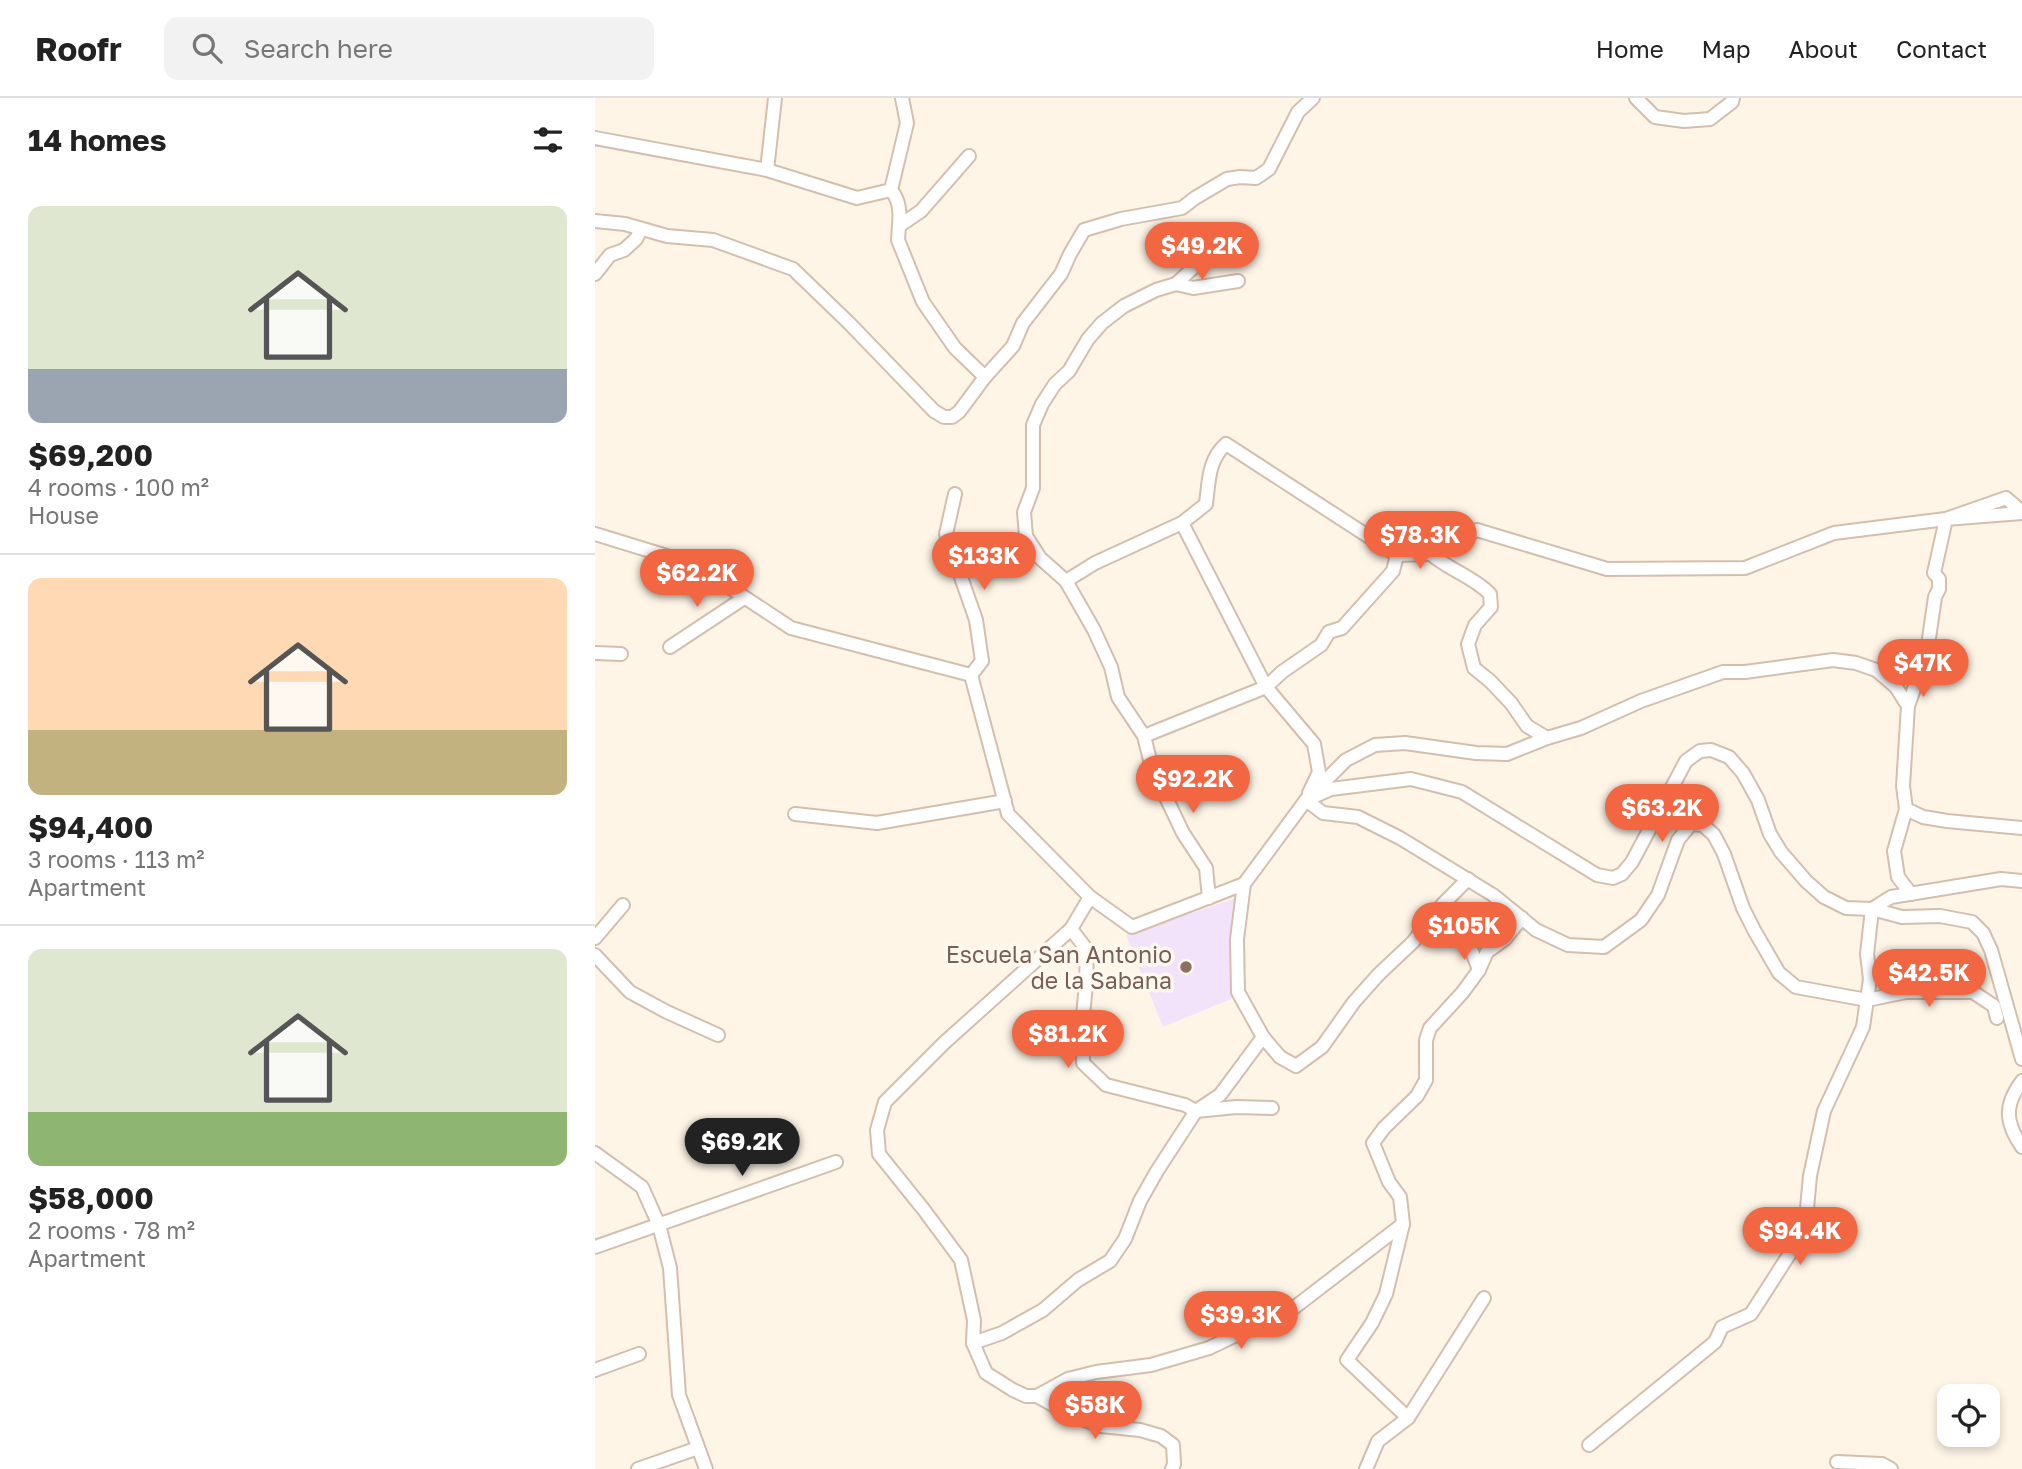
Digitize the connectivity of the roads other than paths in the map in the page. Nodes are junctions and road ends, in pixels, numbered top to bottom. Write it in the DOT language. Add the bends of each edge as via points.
graph roads {
  1 [pos="775,98"];
  2 [pos="902,98"];
  3 [pos="1313,98"];
  4 [pos="1636,98"];
  5 [pos="1733,98"];
  6 [pos="595,138"];
  7 [pos="969,156"];
  8 [pos="767,170"];
  9 [pos="891,190"];
  10 [pos="595,221"];
  11 [pos="899,226"];
  12 [pos="641,229"];
  13 [pos="1215,258"];
  14 [pos="595,274"];
  15 [pos="1238,281"];
  16 [pos="1176,284"];
  17 [pos="985,377"];
  18 [pos="955,495"];
  19 [pos="2022,512"];
  20 [pos="1946,519"];
  21 [pos="1182,523"];
  22 [pos="595,534"];
  23 [pos="1431,554"];
  24 [pos="1397,555"];
  25 [pos="1066,582"];
  26 [pos="744,598"];
  27 [pos="670,647"];
  28 [pos="595,653"];
  29 [pos="621,654"];
  30 [pos="971,675"];
  31 [pos="1266,687"];
  32 [pos="1908,706"];
  33 [pos="1144,736"];
  34 [pos="1547,738"];
  35 [pos="1306,800"];
  36 [pos="1005,801"];
  37 [pos="1906,809"];
  38 [pos="795,814"];
  39 [pos="2022,816"];
  40 [pos="2007,828"];
  41 [pos="2022,828"];
  42 [pos="1468,879"];
  43 [pos="2022,881"];
  44 [pos="1244,884"];
  45 [pos="1911,894"];
  46 [pos="1090,897"];
  47 [pos="1209,898"];
  48 [pos="623,905"];
  49 [pos="1873,909"];
  50 [pos="1522,918"];
  51 [pos="1070,929"];
  52 [pos="595,938"];
  53 [pos="1413,942"];
  54 [pos="595,955"];
  55 [pos="1479,970"];
  56 [pos="1867,1000"];
  57 [pos="1997,1018"];
  58 [pos="718,1035"];
  59 [pos="1263,1037"];
  60 [pos="2022,1059"];
  61 [pos="2022,1081"];
  62 [pos="1272,1108"];
  63 [pos="1196,1111"];
  64 [pos="2022,1146"];
  65 [pos="595,1153"];
  66 [pos="836,1162"];
  67 [pos="1402,1224"];
  68 [pos="659,1226"];
  69 [pos="595,1247"];
  70 [pos="1484,1298"];
  71 [pos="974,1343"];
  72 [pos="639,1354"];
  73 [pos="595,1370"];
  74 [pos="1037,1396"];
  75 [pos="1408,1418"];
  76 [pos="1589,1445"];
  77 [pos="698,1448"];
  78 [pos="1837,1462"];
  79 [pos="1884,1467"];
  80 [pos="638,1469"];
  81 [pos="706,1469"];
  82 [pos="1172,1469"];
  83 [pos="1366,1469"];
  1 -- 8 [label="street"];
  2 -- 9 [label="street" via="907,123"];
  3 -- 17 [label="street" via="1298,112 1269,169 1256,178 1227,179 1182,208 1084,230 1013,346"];
  4 -- 5 [label="street" via="1655,117 1683,121 1710,119"];
  6 -- 8 [label="street"];
  7 -- 11 [label="street" via="921,211"];
  8 -- 9 [label="street" via="857,198"];
  9 -- 11 [label="street" via="897,197"];
  10 -- 12 [label="street"];
  11 -- 17 [label="street" via="898,240 923,302 955,348"];
  12 -- 14 [label="street" via="636,239 610,255"];
  12 -- 17 [label="street" via="713,240 793,269 944,417 959,412"];
  13 -- 16 [label="street" via="1196,265"];
  15 -- 16 [label="street" via="1193,288"];
  16 -- 25 [label="street" via="1124,306 1102,323 1048,394 1033,425 1033,488 1024,512 1026,536 1040,558"];
  18 -- 30 [label="street" via="946,534 977,620 982,661"];
  19 -- 20 [label="street" via="2006,498"];
  20 -- 23 [label="street" via="1834,533 1745,568 1607,569 1477,530"];
  20 -- 32 [label="street" via="1934,573 1939,589 1927,652"];
  21 -- 24 [label="street" via="1206,503 1209,471 1226,444"];
  21 -- 25 [label="street" via="1095,563"];
  21 -- 31 [label="street"];
  22 -- 26 [label="street" via="696,565"];
  23 -- 24 [label="street"];
  23 -- 34 [label="street" via="1490,594 1491,607 1475,625 1468,644 1474,668 1527,726"];
  24 -- 31 [label="street" via="1393,571 1342,628 1329,632 1321,645"];
  25 -- 33 [label="street" via="1111,667 1118,697"];
  26 -- 27 [label="street"];
  26 -- 30 [label="street" via="791,628"];
  28 -- 29 [label="street"];
  30 -- 36 [label="street"];
  31 -- 33 [label="street"];
  31 -- 35 [label="street" via="1314,744 1319,772"];
  32 -- 34 [label="street" via="1896,687 1876,670 1833,660 1723,672"];
  32 -- 37 [label="street"];
  33 -- 47 [label="street" via="1152,768 1206,868"];
  34 -- 35 [label="street" via="1507,754 1405,743 1375,746 1346,760"];
  35 -- 42 [label="street" via="1323,813 1358,817 1379,827"];
  35 -- 44 [label="street"];
  35 -- 49 [label="street" via="1331,789 1411,779 1462,792 1564,857 1597,875 1613,878 1632,862 1686,761 1700,751 1711,750 1729,757 1743,773 1770,834 1806,881 1846,908"];
  36 -- 38 [label="street" via="877,823"];
  36 -- 46 [label="street" via="1008,814"];
  37 -- 40 [label="street" via="1935,819"];
  37 -- 45 [label="street" via="1895,851 1898,877"];
  39 -- 40 [label="street"];
  40 -- 41 [label="street"];
  42 -- 50 [label="street"];
  42 -- 53 [label="street"];
  43 -- 45 [label="street" via="2001,879"];
  44 -- 47 [label="street"];
  44 -- 59 [label="street" via="1237,939 1238,992"];
  45 -- 49 [label="street" via="1891,897"];
  46 -- 47 [label="street" via="1132,927"];
  46 -- 51 [label="street"];
  48 -- 52 [label="street"];
  49 -- 56 [label="street"];
  49 -- 60 [label="street" via="1902,917 1940,916 1972,922 1983,933"];
  50 -- 55 [label="street" via="1487,952"];
  50 -- 56 [label="street" via="1568,945 1604,947 1641,920 1658,895 1678,840 1691,824 1703,825 1724,854 1743,908 1779,972 1796,987"];
  51 -- 63 [label="street" via="1087,950 1083,1063 1106,1085"];
  51 -- 71 [label="street" via="885,1102 877,1130 879,1154 961,1260 974,1320"];
  53 -- 55 [label="street" via="1431,927 1456,931 1468,940"];
  53 -- 59 [label="street" via="1354,1002 1322,1047 1296,1066 1280,1057"];
  54 -- 58 [label="street" via="630,992"];
  55 -- 67 [label="street" via="1430,1028 1426,1080 1417,1096 1373,1143 1400,1197"];
  56 -- 57 [label="street" via="1906,992 1973,992 1994,1006"];
  56 -- 76 [label="street" via="1863,1027 1824,1111 1810,1176 1805,1230 1751,1314 1722,1327 1715,1342"];
  59 -- 63 [label="street" via="1220,1095"];
  61 -- 64 [label="street" via="2009,1102 2010,1130"];
  62 -- 63 [label="street"];
  63 -- 71 [label="street" via="1157,1171 1110,1261 1078,1280 1043,1310"];
  65 -- 68 [label="street" via="642,1188"];
  66 -- 68 [label="street"];
  67 -- 74 [label="street" via="1295,1307 1209,1348 1151,1365 1067,1379"];
  67 -- 75 [label="street" via="1386,1294 1347,1360"];
  68 -- 69 [label="street"];
  68 -- 77 [label="street" via="670,1268 679,1395"];
  70 -- 75 [label="street"];
  71 -- 74 [label="street" via="986,1373 1019,1393"];
  72 -- 73 [label="street"];
  74 -- 82 [label="street" via="1101,1426 1161,1436 1173,1445"];
  75 -- 83 [label="street" via="1378,1441"];
  77 -- 80 [label="street"];
  77 -- 81 [label="street"];
  78 -- 79 [label="street"];
}
